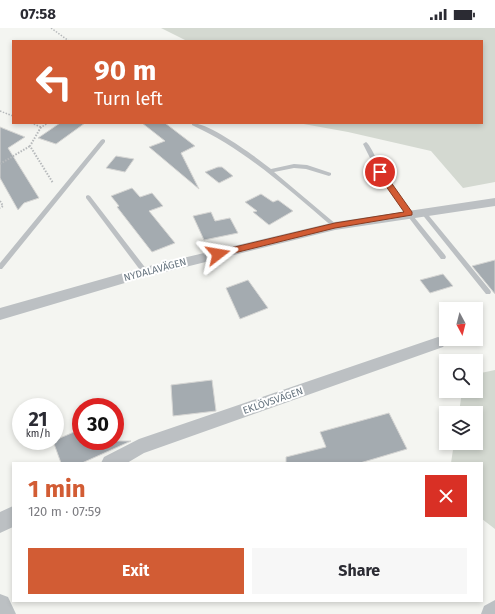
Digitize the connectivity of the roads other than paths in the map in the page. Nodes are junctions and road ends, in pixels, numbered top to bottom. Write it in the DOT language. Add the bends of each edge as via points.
graph roads {
  1 [pos="194,124"];
  2 [pos="103,141"];
  3 [pos="366,144"];
  4 [pos="269,171"];
  5 [pos="329,174"];
  6 [pos="88,197"];
  7 [pos="495,202"];
  8 [pos="423,212"];
  9 [pos="409,214"];
  10 [pos="335,226"];
  11 [pos="443,258"];
  12 [pos="0,267"];
  13 [pos="145,272"];
  14 [pos="488,292"];
  15 [pos="0,314"];
  16 [pos="438,343"];
  17 [pos="112,462"];
  18 [pos="12,517"];
  19 [pos="0,523"];
  20 [pos="0,605"];
  21 [pos="495,611"];
  22 [pos="5,614"];
  23 [pos="492,614"];
  1 -- 4 [label="lane" via="214,132"];
  2 -- 12 [label="lane"];
  3 -- 9 [label="lane" via="374,162"];
  4 -- 5 [label="lane" via="294,166"];
  4 -- 10 [label="lane"];
  6 -- 13 [label="lane"];
  7 -- 8 [label="street, NYDALAVÄGEN"];
  8 -- 9 [label="street, NYDALAVÄGEN"];
  8 -- 14 [label="lane"];
  9 -- 10 [label="street, NYDALAVÄGEN"];
  9 -- 11 [label="lane"];
  10 -- 13 [label="street, NYDALAVÄGEN"];
  13 -- 15 [label="street, NYDALAVÄGEN"];
  16 -- 17 [label="street, EKLÖVSVÄGEN" via="139,447"];
  18 -- 19 [label="street"];
  20 -- 22 [label="street"];
  21 -- 23 [label="street"];
}
